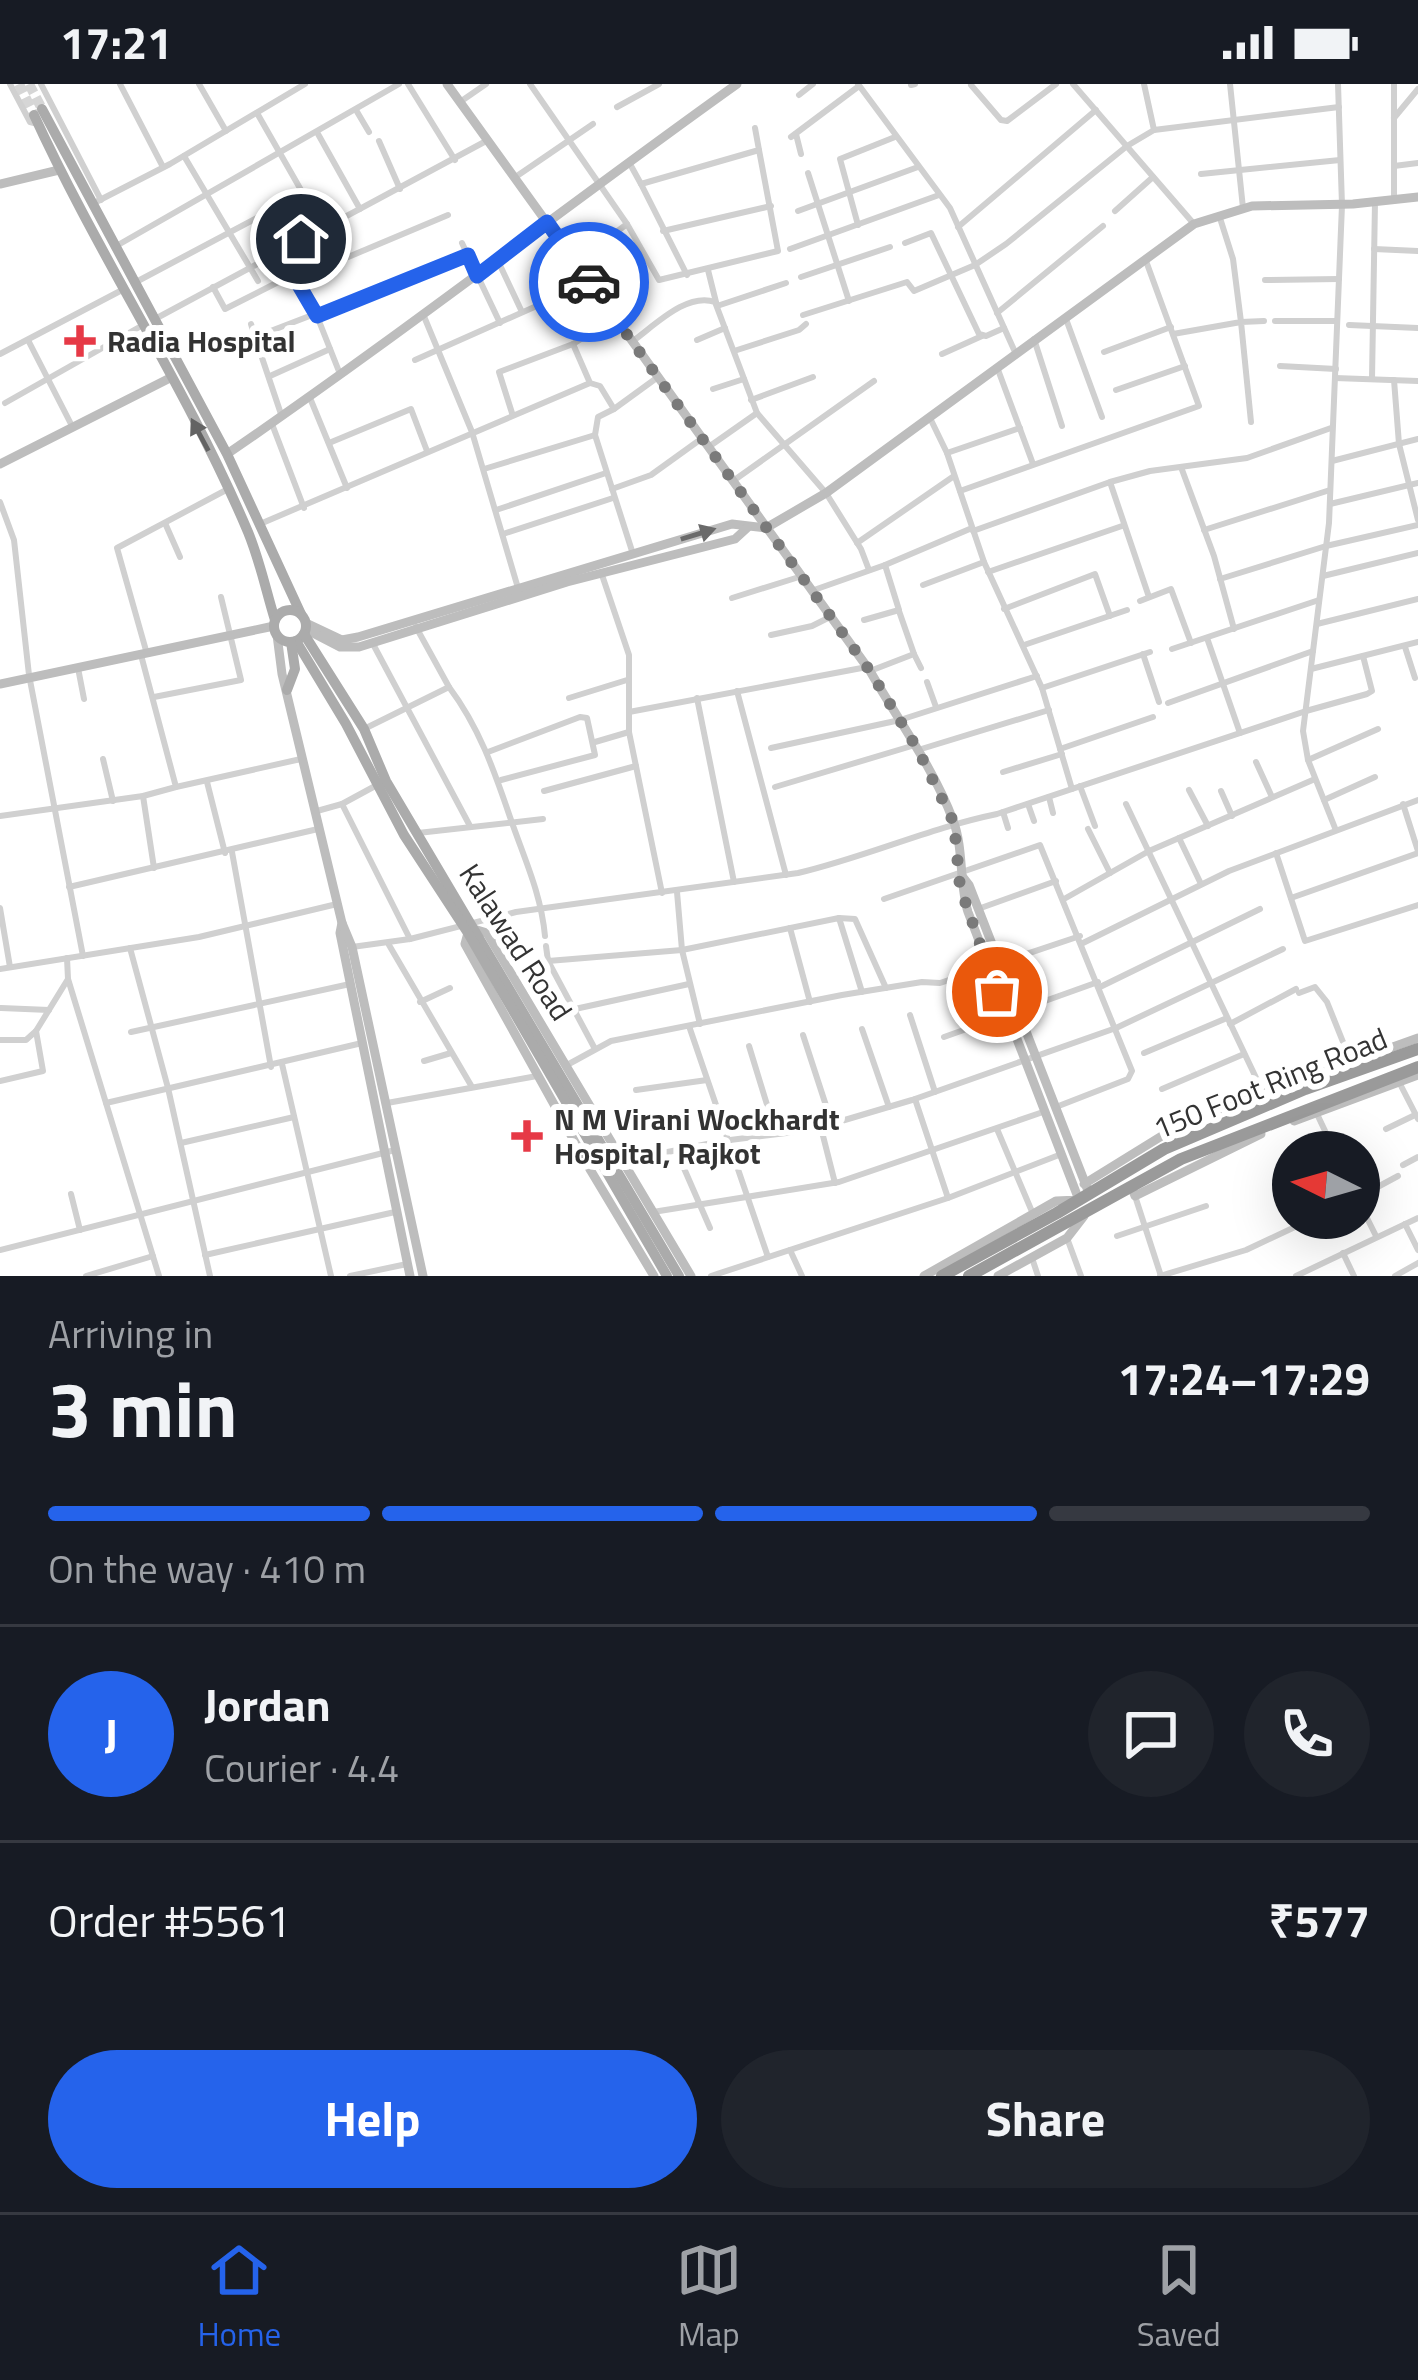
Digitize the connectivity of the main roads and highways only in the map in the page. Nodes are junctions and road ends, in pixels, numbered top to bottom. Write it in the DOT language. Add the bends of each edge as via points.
graph roads {
  1 [pos="130,286"];
  2 [pos="290,586"];
  3 [pos="268,597"];
  4 [pos="276,627"];
  5 [pos="301,630"];
  6 [pos="286,690"];
  7 [pos="473,933"];
  8 [pos="1418,1048"];
  9 [pos="1418,1071"];
  10 [pos="1038,1225"];
  11 [pos="667,1276"];
  12 [pos="679,1276"];
  13 [pos="942,1276"];
  14 [pos="970,1276"];
  1 -- 1 [label="main road, Kalawad Road" via="59,170 38,116 97,202"];
  1 -- 2 [label="main road, Kalawad Road" via="155,319"];
  3 -- 1 [label="main road, Kalawad Road, one-way" via="250,536"];
  2 -- 3 [label="main road"];
  2 -- 5 [label="main road, Kalawad Road"];
  3 -- 4 [label="main road, Kalawad Road"];
  4 -- 5 [label="main road"];
  4 -- 5 [label="main road" via="286,610"];
  5 -- 6 [label="main road"];
  5 -- 7 [label="main road, Kalawad Road"];
  5 -- 7 [label="main road, Kalawad Road" via="376,785"];
  7 -- 11 [label="main road"];
  7 -- 12 [label="main road"];
  8 -- 10 [label="highway, 150 Foot Ring Road" via="1265,1098 1084,1192"];
  9 -- 10 [label="highway, 150 Foot Ring Road" via="1181,1160 1084,1216"];
  10 -- 13 [label="highway"];
  10 -- 14 [label="highway"];
}
